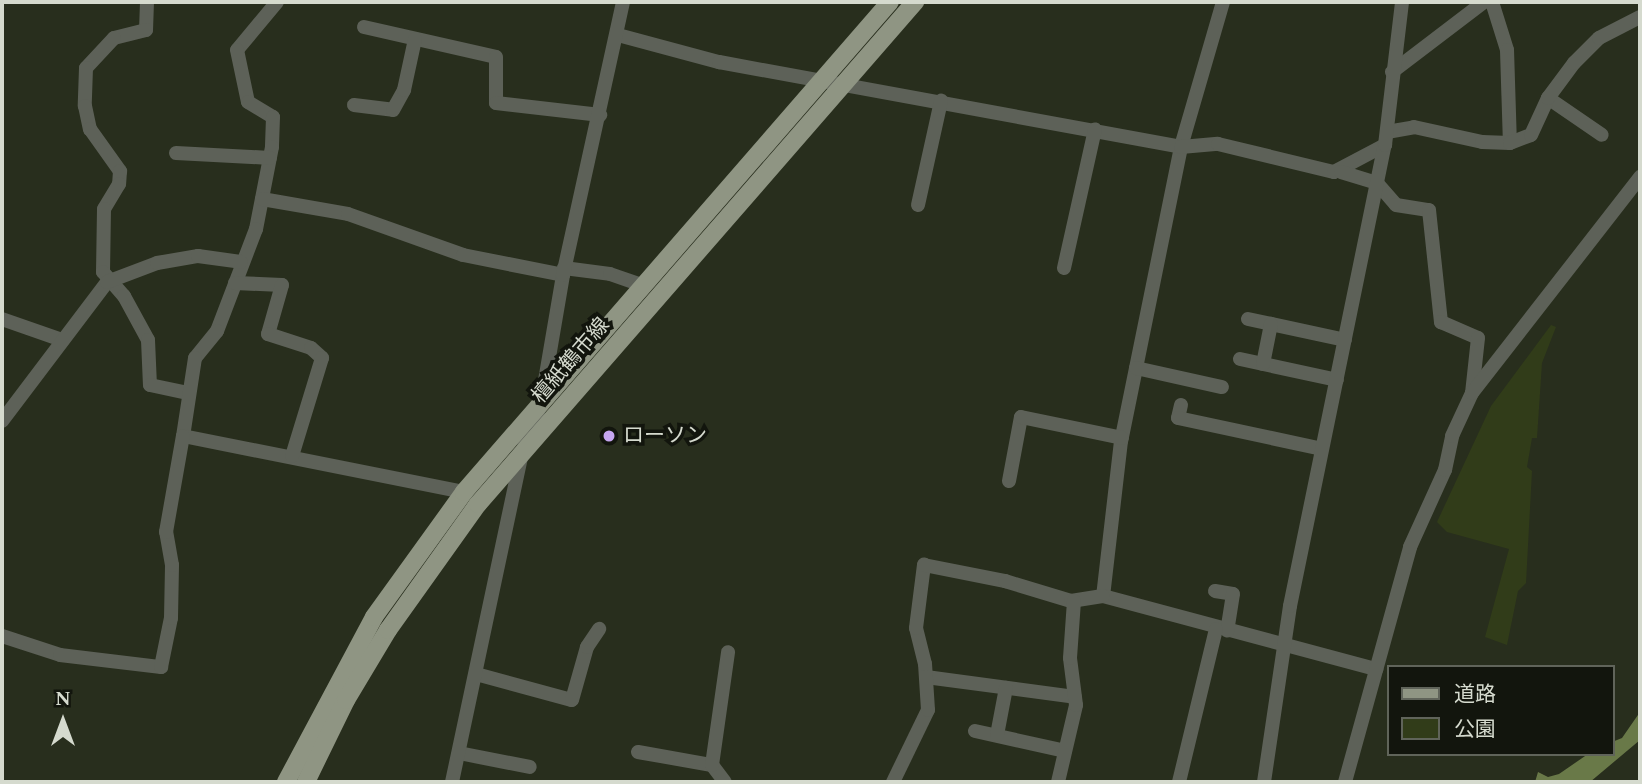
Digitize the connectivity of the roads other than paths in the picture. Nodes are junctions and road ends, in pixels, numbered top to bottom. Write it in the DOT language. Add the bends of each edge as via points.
graph roads {
  1 [pos="147,2"];
  2 [pos="277,2"];
  3 [pos="623,2"];
  4 [pos="890,2"];
  5 [pos="915,2"];
  6 [pos="1223,2"];
  7 [pos="1402,2"];
  8 [pos="1484,2"];
  9 [pos="1492,2"];
  10 [pos="1640,18"];
  11 [pos="364,27"];
  12 [pos="618,35"];
  13 [pos="415,40"];
  14 [pos="1392,72"];
  15 [pos="823,79"];
  16 [pos="844,83"];
  17 [pos="1548,98"];
  18 [pos="941,101"];
  19 [pos="354,105"];
  20 [pos="600,115"];
  21 [pos="1095,130"];
  22 [pos="1602,135"];
  23 [pos="1386,139"];
  24 [pos="1510,143"];
  25 [pos="1181,147"];
  26 [pos="176,153"];
  27 [pos="270,158"];
  28 [pos="1341,172"];
  29 [pos="1640,177"];
  30 [pos="1377,183"];
  31 [pos="262,200"];
  32 [pos="918,205"];
  33 [pos="241,262"];
  34 [pos="1063,268"];
  35 [pos="564,271"];
  36 [pos="107,282"];
  37 [pos="235,284"];
  38 [pos="645,286"];
  39 [pos="2,319"];
  40 [pos="1248,319"];
  41 [pos="1271,324"];
  42 [pos="62,340"];
  43 [pos="1345,340"];
  44 [pos="1240,359"];
  45 [pos="1264,364"];
  46 [pos="1136,368"];
  47 [pos="1337,380"];
  48 [pos="1223,387"];
  49 [pos="187,393"];
  50 [pos="1472,393"];
  51 [pos="541,404"];
  52 [pos="1181,405"];
  53 [pos="2,421"];
  54 [pos="183,436"];
  55 [pos="1122,438"];
  56 [pos="1322,449"];
  57 [pos="522,452"];
  58 [pos="292,456"];
  59 [pos="1009,481"];
  60 [pos="464,492"];
  61 [pos="1215,591"];
  62 [pos="1103,596"];
  63 [pos="1074,601"];
  64 [pos="599,629"];
  65 [pos="1221,630"];
  66 [pos="2,636"];
  67 [pos="1285,642"];
  68 [pos="729,652"];
  69 [pos="1376,669"];
  70 [pos="476,674"];
  71 [pos="926,677"];
  72 [pos="1006,688"];
  73 [pos="1075,697"];
  74 [pos="975,731"];
  75 [pos="997,735"];
  76 [pos="1065,751"];
  77 [pos="638,752"];
  78 [pos="459,753"];
  79 [pos="712,765"];
  80 [pos="530,767"];
  81 [pos="286,782"];
  82 [pos="306,782"];
  83 [pos="453,782"];
  84 [pos="725,782"];
  85 [pos="894,782"];
  86 [pos="1059,782"];
  87 [pos="1179,782"];
  88 [pos="1265,782"];
  89 [pos="1345,782"];
  1 -- 36 [label="street" via="146,30 114,38 86,68 90,129 120,171 119,184 104,209 103,272"];
  2 -- 27 [label="street" via="237,50 248,102 273,117"];
  3 -- 12 [label="street"];
  4 -- 15 [label="main road, 檀紙鶴市線"];
  5 -- 16 [label="main road, 檀紙鶴市線"];
  6 -- 25 [label="street"];
  7 -- 14 [label="street"];
  8 -- 14 [label="street"];
  9 -- 24 [label="street" via="1507,50"];
  10 -- 17 [label="street" via="1599,38"];
  11 -- 13 [label="street"];
  12 -- 15 [label="street" via="719,62"];
  12 -- 20 [label="street"];
  13 -- 19 [label="street" via="404,90 393,110"];
  13 -- 20 [label="street" via="496,57 496,103"];
  14 -- 23 [label="street"];
  15 -- 16 [label="street"];
  15 -- 38 [label="main road, 檀紙鶴市線"];
  16 -- 18 [label="street"];
  16 -- 57 [label="main road, 檀紙鶴市線"];
  17 -- 22 [label="street"];
  17 -- 24 [label="street" via="1531,135"];
  18 -- 21 [label="street"];
  18 -- 32 [label="street"];
  20 -- 35 [label="street"];
  21 -- 25 [label="street"];
  21 -- 34 [label="street"];
  23 -- 24 [label="street" via="1414,127 1482,142"];
  23 -- 28 [label="street"];
  23 -- 30 [label="street"];
  25 -- 28 [label="street" via="1219,144"];
  25 -- 46 [label="street"];
  26 -- 27 [label="street"];
  27 -- 31 [label="street"];
  28 -- 30 [label="street"];
  29 -- 50 [label="street"];
  30 -- 43 [label="street"];
  30 -- 50 [label="street" via="1396,205 1429,210 1441,322 1478,338"];
  31 -- 33 [label="street"];
  31 -- 35 [label="street" via="348,214 463,255"];
  33 -- 36 [label="street" via="198,256 158,263"];
  33 -- 37 [label="street"];
  35 -- 38 [label="street" via="610,274"];
  35 -- 51 [label="street"];
  36 -- 42 [label="street"];
  36 -- 49 [label="street" via="124,296 148,340 150,384"];
  37 -- 49 [label="street" via="217,331 195,358"];
  37 -- 58 [label="street" via="282,285 268,334 311,348 322,358"];
  38 -- 51 [label="main road, 檀紙鶴市線"];
  39 -- 42 [label="street"];
  40 -- 41 [label="street"];
  41 -- 43 [label="street"];
  41 -- 45 [label="street"];
  42 -- 53 [label="street"];
  43 -- 47 [label="street"];
  44 -- 45 [label="street"];
  45 -- 47 [label="street"];
  46 -- 48 [label="street"];
  46 -- 55 [label="street"];
  47 -- 56 [label="street"];
  49 -- 54 [label="street"];
  50 -- 69 [label="street" via="1452,436 1445,470 1410,547"];
  51 -- 57 [label="street"];
  51 -- 60 [label="main road, 檀紙鶴市線"];
  52 -- 56 [label="street" via="1178,418"];
  54 -- 58 [label="street"];
  54 -- 66 [label="street" via="166,532 172,565 172,618 161,667 60,655"];
  55 -- 59 [label="street" via="1021,417"];
  55 -- 62 [label="street"];
  56 -- 67 [label="street"];
  57 -- 70 [label="street"];
  57 -- 82 [label="main road, 檀紙鶴市線" via="431,565 346,700"];
  58 -- 60 [label="street"];
  60 -- 81 [label="main road, 檀紙鶴市線" via="374,617"];
  61 -- 65 [label="street" via="1233,594"];
  62 -- 63 [label="street"];
  62 -- 65 [label="street" via="1169,610"];
  63 -- 71 [label="street" via="924,565 916,628"];
  63 -- 73 [label="street" via="1070,658"];
  64 -- 70 [label="street" via="587,647 572,699"];
  65 -- 67 [label="street"];
  65 -- 87 [label="street"];
  67 -- 69 [label="street"];
  67 -- 88 [label="street"];
  68 -- 79 [label="street"];
  69 -- 89 [label="street"];
  70 -- 78 [label="street"];
  71 -- 72 [label="street"];
  71 -- 85 [label="street" via="928,710 922,731"];
  72 -- 73 [label="street"];
  72 -- 75 [label="street"];
  73 -- 76 [label="street"];
  74 -- 75 [label="street"];
  75 -- 76 [label="street"];
  76 -- 86 [label="street"];
  77 -- 79 [label="street"];
  78 -- 80 [label="street"];
  78 -- 83 [label="street"];
  79 -- 84 [label="street"];
}
